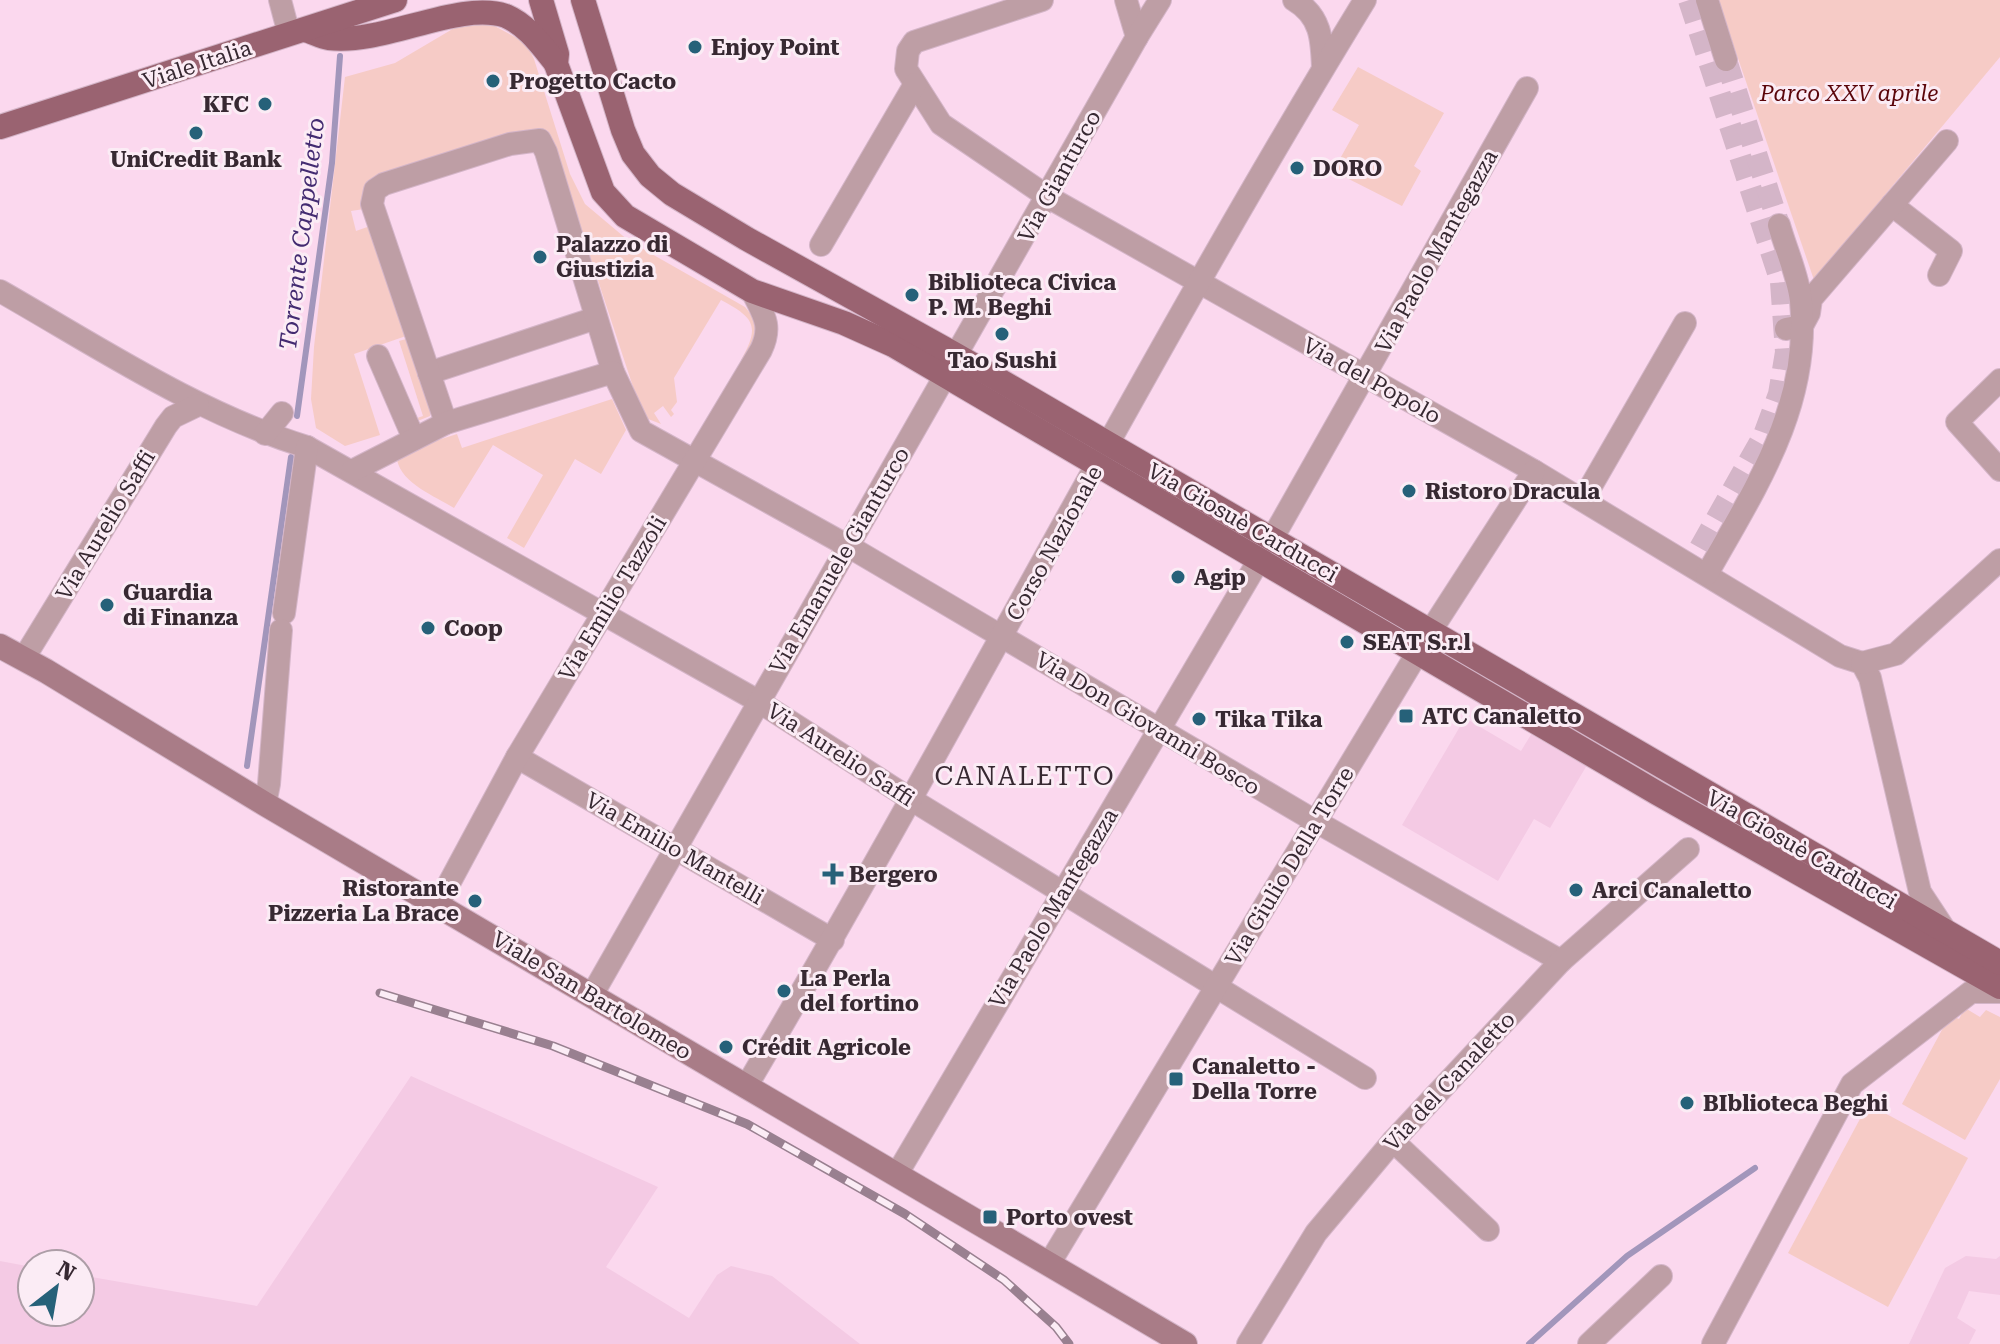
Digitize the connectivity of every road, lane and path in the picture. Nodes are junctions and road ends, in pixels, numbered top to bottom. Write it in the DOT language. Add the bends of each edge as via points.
graph roads {
  1 [pos="280,0"];
  2 [pos="395,0"];
  3 [pos="541,0"];
  4 [pos="583,0"];
  5 [pos="1042,0"];
  6 [pos="1126,0"];
  7 [pos="1160,0"];
  8 [pos="1294,0"];
  9 [pos="1365,0"];
  10 [pos="1707,0"];
  11 [pos="297,32"];
  12 [pos="1137,37"];
  13 [pos="1726,60"];
  14 [pos="556,64"];
  15 [pos="1323,68"];
  16 [pos="911,76"];
  17 [pos="1527,88"];
  18 [pos="0,127"];
  19 [pos="1947,141"];
  20 [pos="1048,197"];
  21 [pos="1892,205"];
  22 [pos="1779,225"];
  23 [pos="821,245"];
  24 [pos="1939,275"];
  25 [pos="1200,282"];
  26 [pos="0,291"];
  27 [pos="752,291"];
  28 [pos="596,318"];
  29 [pos="1685,323"];
  30 [pos="1794,328"];
  31 [pos="378,356"];
  32 [pos="951,366"];
  33 [pos="613,372"];
  34 [pos="429,373"];
  35 [pos="1366,376"];
  36 [pos="2000,380"];
  37 [pos="198,405"];
  38 [pos="282,413"];
  39 [pos="446,423"];
  40 [pos="265,434"];
  41 [pos="414,439"];
  42 [pos="307,447"];
  43 [pos="1103,454"];
  44 [pos="693,462"];
  45 [pos="2000,470"];
  46 [pos="352,471"];
  47 [pos="1534,471"];
  48 [pos="1583,500"];
  49 [pos="1272,539"];
  50 [pos="848,546"];
  51 [pos="1259,560"];
  52 [pos="2000,560"];
  53 [pos="1707,574"];
  54 [pos="603,613"];
  55 [pos="1001,636"];
  56 [pos="1424,642"];
  57 [pos="0,646"];
  58 [pos="24,658"];
  59 [pos="1862,663"];
  60 [pos="758,701"];
  61 [pos="1160,730"];
  62 [pos="517,757"];
  63 [pos="912,800"];
  64 [pos="265,804"];
  65 [pos="1315,821"];
  66 [pos="676,849"];
  67 [pos="1688,849"];
  68 [pos="1062,891"];
  69 [pos="438,904"];
  70 [pos="1947,932"];
  71 [pos="833,940"];
  72 [pos="1561,961"];
  73 [pos="2000,963"];
  74 [pos="1216,988"];
  75 [pos="2000,990"];
  76 [pos="592,995"];
  77 [pos="1365,1078"];
  78 [pos="746,1087"];
  79 [pos="1393,1141"];
  80 [pos="897,1174"];
  81 [pos="1488,1230"];
  82 [pos="1049,1264"];
  83 [pos="1661,1276"];
  84 [pos="1185,1344"];
  85 [pos="1248,1344"];
  86 [pos="1589,1344"];
  87 [pos="1713,1344"];
  1 -- 11 [label="street"];
  2 -- 11 [label="main road, Viale Italia"];
  3 -- 14 [label="main road, Via Giosuè Carducci"];
  4 -- 32 [label="main road, Via Giosuè Carducci" via="623,130 650,176"];
  5 -- 16 [label="street" via="914,42 908,51"];
  6 -- 12 [label="street"];
  7 -- 12 [label="street, Via Gianturco"];
  8 -- 15 [label="street" via="1307,8 1321,31"];
  9 -- 15 [label="street, Corso Nazionale"];
  10 -- 13 [label="street"];
  11 -- 14 [label="main road, Via Giosuè Carducci" via="328,38 365,36 443,16 495,12 519,23"];
  11 -- 18 [label="main road, Viale Italia"];
  12 -- 20 [label="street, Via Gianturco"];
  14 -- 27 [label="main road, Via Giosuè Carducci" via="603,192 625,216"];
  15 -- 25 [label="street, Corso Nazionale"];
  16 -- 20 [label="street, Via del Popolo" via="941,124"];
  16 -- 23 [label="street"];
  17 -- 35 [label="street, Via Paolo Mantegazza"];
  19 -- 21 [label="street"];
  20 -- 25 [label="street, Via del Popolo"];
  20 -- 32 [label="street, Via Gianturco"];
  21 -- 24 [label="street" via="1951,251"];
  21 -- 30 [label="street" via="1811,299 1809,313"];
  22 -- 30 [label="street" via="1798,281"];
  25 -- 35 [label="street, Via del Popolo"];
  25 -- 43 [label="street, Corso Nazionale"];
  26 -- 37 [label="street"];
  27 -- 32 [label="main road, Via Giosuè Carducci"];
  27 -- 44 [label="street, Via Emilio Tazzoli" via="768,325 767,337"];
  28 -- 33 [label="street, Via Don Giovanni Bosco"];
  28 -- 34 [label="street"];
  28 -- 34 [label="street, Via Don Giovanni Bosco" via="540,140 510,144 384,184 375,190 372,204"];
  29 -- 48 [label="street"];
  30 -- 53 [label="street" via="1797,386 1789,417"];
  31 -- 41 [label="street"];
  32 -- 43 [label="main road, Via Giosuè Carducci"];
  32 -- 50 [label="street, Via Emanuele Gianturco"];
  33 -- 39 [label="street"];
  33 -- 44 [label="street, Via Don Giovanni Bosco" via="641,431"];
  34 -- 39 [label="street"];
  35 -- 47 [label="street, Via del Popolo"];
  35 -- 49 [label="street, Via Paolo Mantegazza"];
  36 -- 45 [label="street" via="1957,422"];
  37 -- 40 [label="street"];
  37 -- 58 [label="street, Via Aurelio Saffi" via="166,426"];
  38 -- 40 [label="street"];
  39 -- 41 [label="street"];
  40 -- 42 [label="street"];
  41 -- 46 [label="street"];
  42 -- 46 [label="street, Via Aurelio Saffi"];
  42 -- 64 [label="street" via="282,622"];
  43 -- 49 [label="main road, Via Giosuè Carducci"];
  43 -- 51 [label="main road, Via Giosuè Carducci"];
  43 -- 55 [label="street, Corso Nazionale"];
  44 -- 50 [label="street, Via Don Giovanni Bosco"];
  44 -- 54 [label="street, Via Emilio Tazzoli"];
  46 -- 54 [label="street, Via Aurelio Saffi"];
  47 -- 48 [label="street, Via del Popolo"];
  47 -- 56 [label="street, Via Giulio Della Torre"];
  48 -- 53 [label="street, Via del Popolo"];
  49 -- 56 [label="main road, Via Giosuè Carducci"];
  50 -- 55 [label="street, Via Don Giovanni Bosco"];
  50 -- 60 [label="street, Via Emanuele Gianturco"];
  51 -- 56 [label="main road, Via Giosuè Carducci"];
  51 -- 61 [label="street, Via Paolo Mantegazza"];
  52 -- 59 [label="street" via="1896,654"];
  53 -- 59 [label="street, Via del Popolo" via="1840,656"];
  54 -- 60 [label="street, Via Aurelio Saffi"];
  54 -- 62 [label="street, Via Emilio Tazzoli"];
  55 -- 61 [label="street, Via Don Giovanni Bosco"];
  55 -- 63 [label="street, Corso Nazionale"];
  56 -- 65 [label="street, Via Giulio Della Torre"];
  56 -- 70 [label="main road, Via Giosuè Carducci"];
  56 -- 75 [label="main road, Via Giosuè Carducci" via="1657,793"];
  57 -- 58 [label="main road, Viale San Bartolomeo"];
  58 -- 64 [label="main road, Viale San Bartolomeo"];
  59 -- 70 [label="street" via="1870,678 1920,892"];
  60 -- 63 [label="street, Via Aurelio Saffi"];
  60 -- 66 [label="street, Via Emanuele Gianturco"];
  61 -- 65 [label="street, Via Don Giovanni Bosco"];
  61 -- 68 [label="street, Via Paolo Mantegazza"];
  62 -- 66 [label="street, Via Emilio Mantelli"];
  62 -- 69 [label="street, Via Emilio Tazzoli"];
  63 -- 68 [label="street, Via Aurelio Saffi"];
  63 -- 71 [label="street, Corso Nazionale"];
  64 -- 69 [label="main road, Viale San Bartolomeo"];
  65 -- 72 [label="street, Via Don Giovanni Bosco"];
  65 -- 74 [label="street, Via Giulio Della Torre"];
  66 -- 71 [label="street, Via Emilio Mantelli"];
  66 -- 76 [label="street, Via Emanuele Gianturco"];
  67 -- 72 [label="street, Via del Canaletto"];
  68 -- 74 [label="street, Via Aurelio Saffi"];
  68 -- 80 [label="street, Via Paolo Mantegazza"];
  69 -- 76 [label="main road, Viale San Bartolomeo"];
  70 -- 73 [label="main road, Via Giosuè Carducci"];
  71 -- 78 [label="street, Corso Nazionale"];
  72 -- 79 [label="street, Via del Canaletto"];
  74 -- 77 [label="street, Via Aurelio Saffi"];
  74 -- 82 [label="street, Via Giulio Della Torre"];
  75 -- 87 [label="street" via="1971,992 1852,1084"];
  76 -- 78 [label="main road, Viale San Bartolomeo"];
  78 -- 80 [label="main road, Viale San Bartolomeo"];
  79 -- 81 [label="street"];
  79 -- 85 [label="street, Via del Canaletto" via="1316,1233"];
  80 -- 82 [label="main road, Viale San Bartolomeo"];
  82 -- 84 [label="main road, Viale San Bartolomeo"];
  83 -- 86 [label="street"];
}
